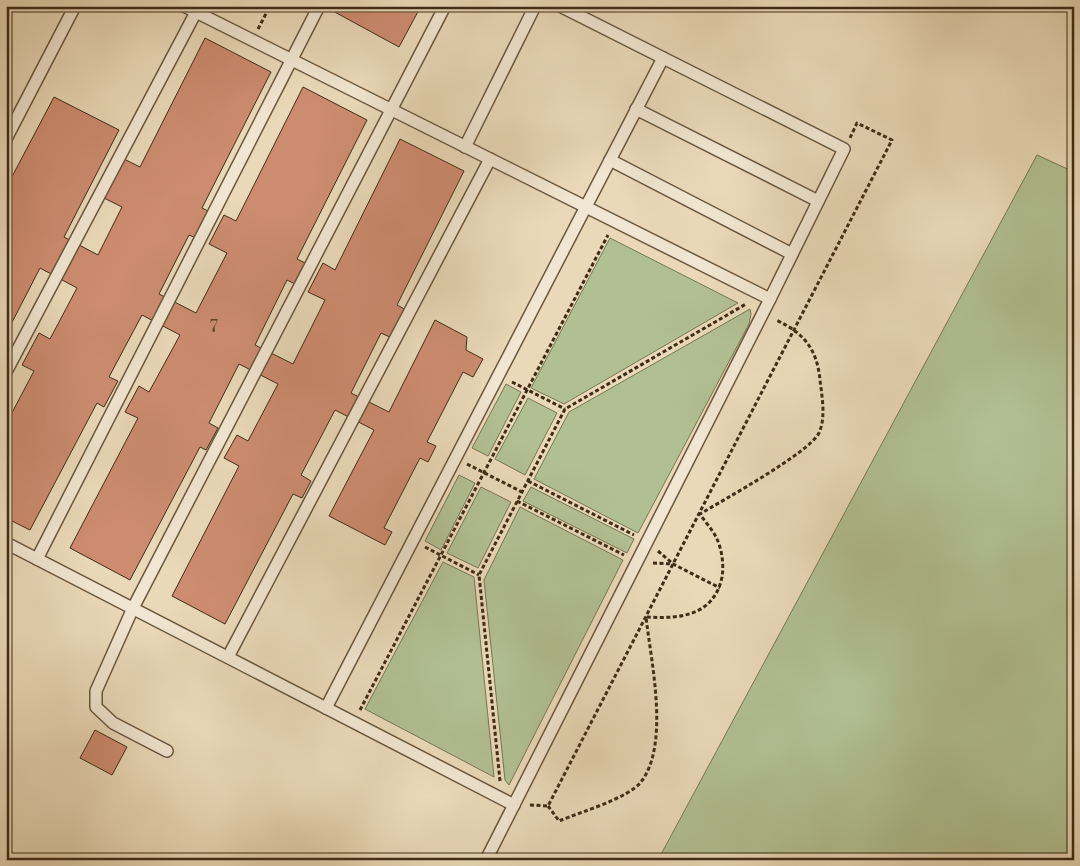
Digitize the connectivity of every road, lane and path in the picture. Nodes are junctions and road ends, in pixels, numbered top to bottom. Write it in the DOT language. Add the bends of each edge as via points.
graph roads {
  1 [pos="75,6"];
  2 [pos="184,6"];
  3 [pos="270,6"];
  4 [pos="319,6"];
  5 [pos="445,6"];
  6 [pos="535,6"];
  7 [pos="560,6"];
  8 [pos="196,12"];
  9 [pos="252,40"];
  10 [pos="663,58"];
  11 [pos="292,60"];
  12 [pos="636,109"];
  13 [pos="391,110"];
  14 [pos="6,139"];
  15 [pos="465,147"];
  16 [pos="844,149"];
  17 [pos="490,159"];
  18 [pos="610,160"];
  19 [pos="818,201"];
  20 [pos="586,207"];
  21 [pos="615,222"];
  22 [pos="792,254"];
  23 [pos="766,297"];
  24 [pos="762,313"];
  25 [pos="795,329"];
  26 [pos="6,372"];
  27 [pos="527,390"];
  28 [pos="565,409"];
  29 [pos="456,458"];
  30 [pos="484,472"];
  31 [pos="528,480"];
  32 [pos="522,492"];
  33 [pos="517,501"];
  34 [pos="700,514"];
  35 [pos="413,541"];
  36 [pos="647,541"];
  37 [pos="6,543"];
  38 [pos="441,555"];
  39 [pos="37,559"];
  40 [pos="636,562"];
  41 [pos="673,564"];
  42 [pos="480,575"];
  43 [pos="720,588"];
  44 [pos="134,608"];
  45 [pos="646,617"];
  46 [pos="228,657"];
  47 [pos="326,708"];
  48 [pos="354,722"];
  49 [pos="167,751"];
  50 [pos="502,799"];
  51 [pos="514,805"];
  52 [pos="548,806"];
  53 [pos="486,860"];
  1 -- 14 [label="lane"];
  2 -- 8 [label="lane"];
  3 -- 9 [label="path"];
  4 -- 11 [label="lane"];
  5 -- 13 [label="lane"];
  6 -- 15 [label="lane"];
  7 -- 10 [label="lane"];
  8 -- 9 [label="lane"];
  8 -- 26 [label="lane"];
  9 -- 11 [label="lane"];
  10 -- 12 [label="lane"];
  10 -- 16 [label="lane"];
  11 -- 13 [label="lane"];
  11 -- 39 [label="lane"];
  12 -- 18 [label="lane"];
  12 -- 19 [label="lane"];
  13 -- 15 [label="lane"];
  13 -- 44 [label="lane"];
  15 -- 17 [label="lane"];
  16 -- 19 [label="lane"];
  16 -- 25 [label="path" via="857,123 892,140"];
  17 -- 20 [label="lane"];
  17 -- 46 [label="lane"];
  18 -- 20 [label="lane"];
  18 -- 22 [label="lane"];
  19 -- 22 [label="lane"];
  20 -- 21 [label="lane"];
  20 -- 29 [label="lane"];
  21 -- 23 [label="lane"];
  21 -- 27 [label="path"];
  22 -- 23 [label="lane"];
  23 -- 24 [label="lane"];
  23 -- 28 [label="path"];
  24 -- 25 [label="path"];
  24 -- 36 [label="lane"];
  25 -- 34 [label="path"];
  25 -- 34 [label="path" via="810,345 819,370 823,410 819,433 810,445"];
  27 -- 28 [label="path"];
  27 -- 30 [label="path"];
  28 -- 31 [label="path"];
  29 -- 30 [label="path"];
  29 -- 35 [label="lane"];
  30 -- 32 [label="path"];
  30 -- 38 [label="path"];
  31 -- 32 [label="path"];
  31 -- 36 [label="path"];
  32 -- 33 [label="path"];
  33 -- 40 [label="path"];
  33 -- 42 [label="path"];
  34 -- 41 [label="path"];
  34 -- 43 [label="path" via="718,540 724,566"];
  35 -- 38 [label="path"];
  35 -- 47 [label="lane"];
  36 -- 40 [label="lane"];
  37 -- 39 [label="lane"];
  38 -- 42 [label="path"];
  38 -- 48 [label="path"];
  39 -- 44 [label="lane"];
  40 -- 41 [label="path"];
  40 -- 51 [label="lane"];
  41 -- 43 [label="path"];
  41 -- 45 [label="path"];
  42 -- 50 [label="path"];
  43 -- 45 [label="path" via="709,605 692,613 665,618"];
  44 -- 46 [label="lane"];
  44 -- 49 [label="lane" via="96,691 96,707 113,723"];
  45 -- 52 [label="path"];
  45 -- 52 [label="path" via="657,708 656,748 641,782 626,794 559,821"];
  46 -- 47 [label="lane"];
  47 -- 48 [label="lane"];
  48 -- 50 [label="lane"];
  50 -- 51 [label="lane"];
  51 -- 52 [label="path"];
  51 -- 53 [label="lane"];
}
